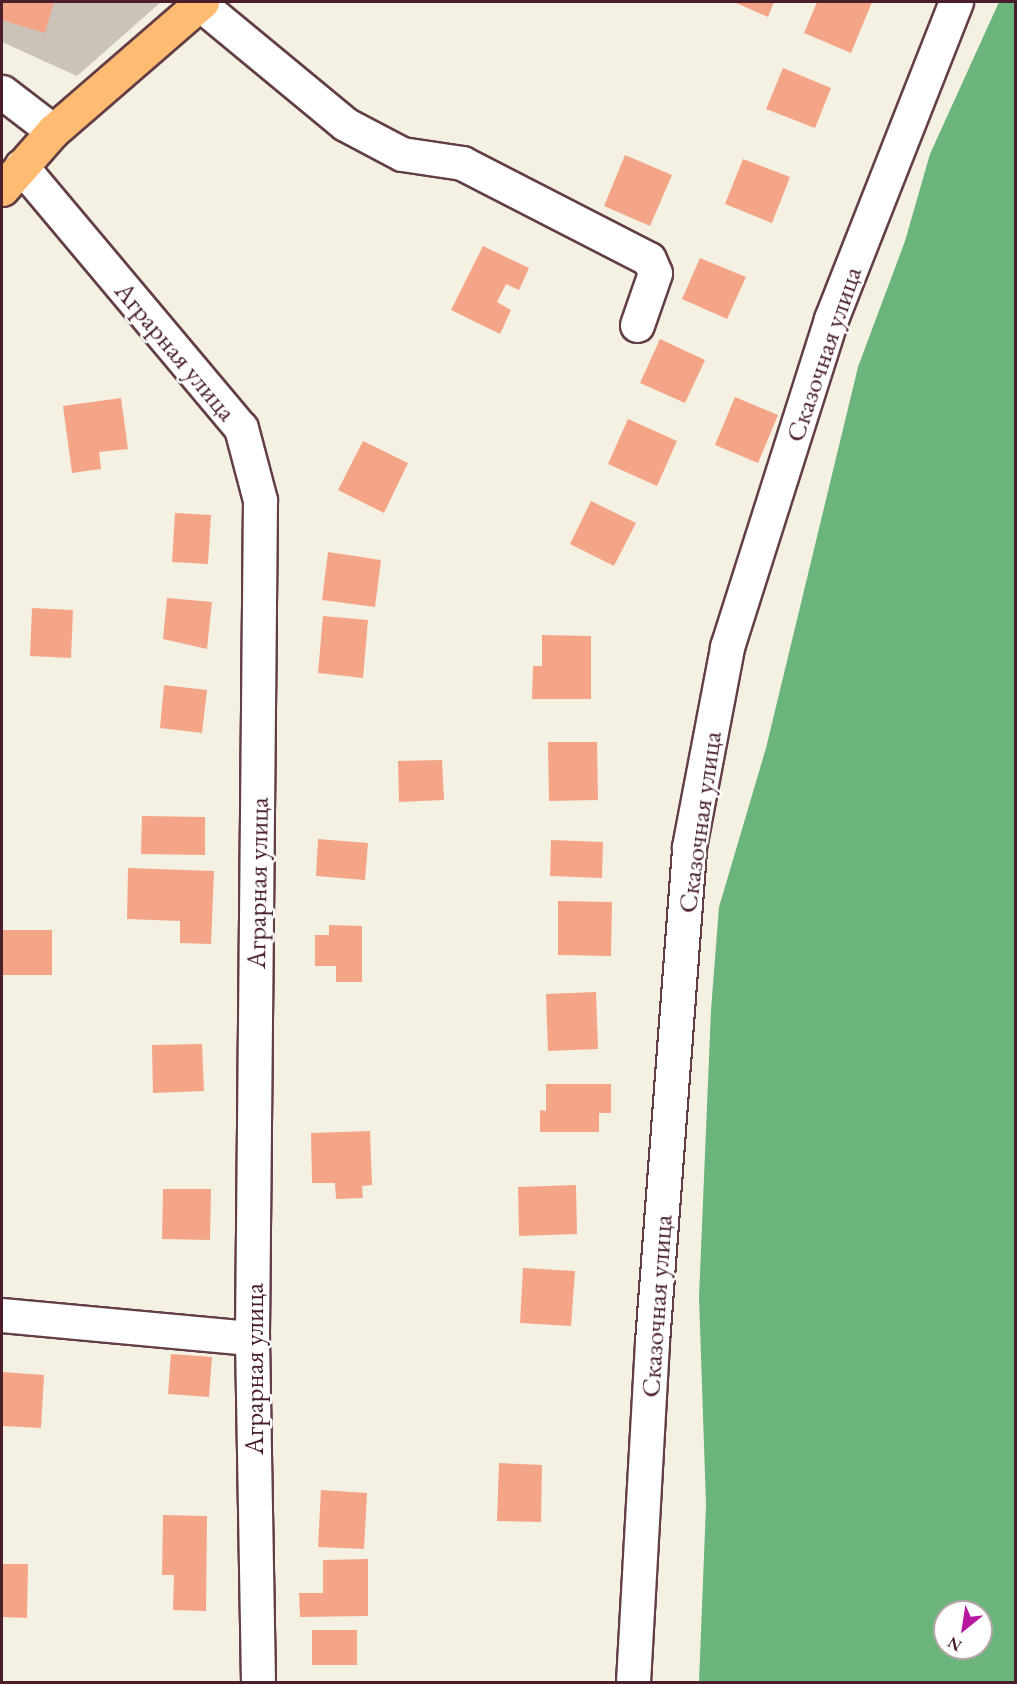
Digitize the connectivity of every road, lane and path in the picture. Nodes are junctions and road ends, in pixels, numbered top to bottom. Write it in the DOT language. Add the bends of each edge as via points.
graph roads {
  1 [pos="956,2"];
  2 [pos="201,3"];
  3 [pos="2,92"];
  4 [pos="53,131"];
  5 [pos="11,178"];
  6 [pos="637,325"];
  7 [pos="2,1315"];
  8 [pos="252,1338"];
  9 [pos="258,1683"];
  10 [pos="633,1683"];
  1 -- 10 [label="street, Сказочная улица" via="831,319 725,659 689,848 653,1330"];
  2 -- 4 [label="main road"];
  2 -- 6 [label="street" via="345,124 402,154 462,163 649,259 655,273"];
  3 -- 4 [label="street"];
  4 -- 5 [label="main road"];
  5 -- 8 [label="street, Аграрная улица" via="241,428 260,500"];
  7 -- 8 [label="street"];
  8 -- 9 [label="street, Аграрная улица"];
}
